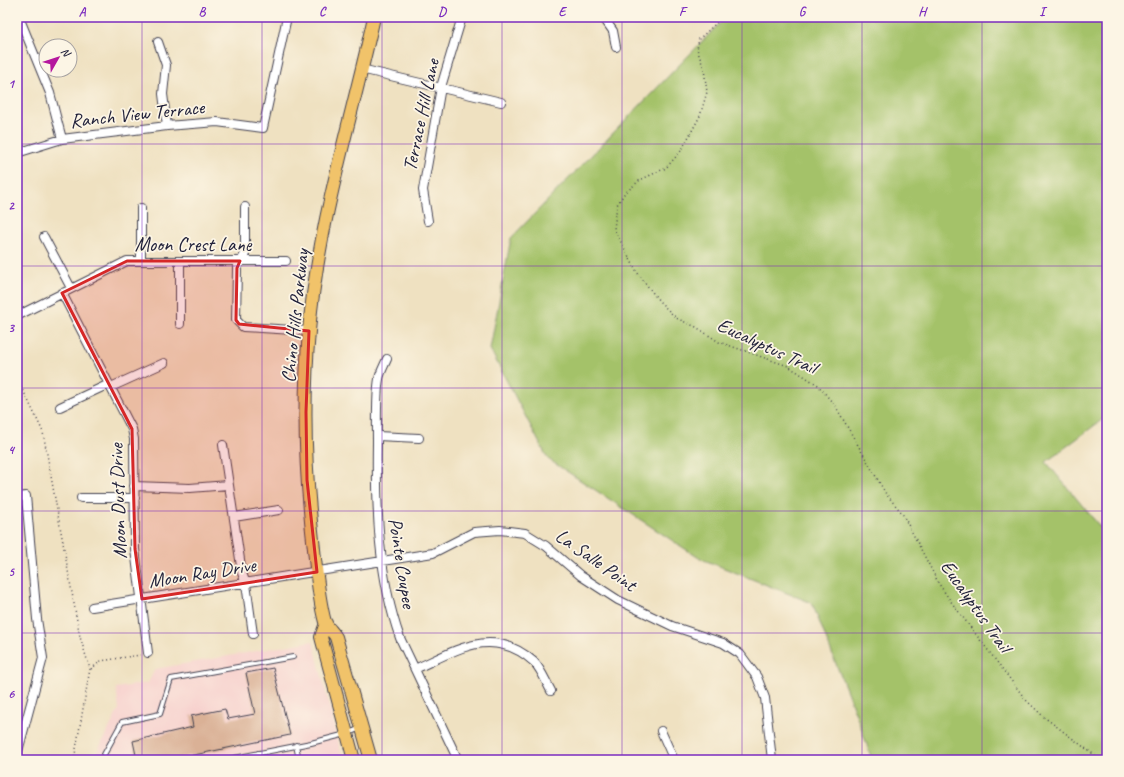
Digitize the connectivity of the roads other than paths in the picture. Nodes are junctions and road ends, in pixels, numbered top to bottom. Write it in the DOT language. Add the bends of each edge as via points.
graph roads {
  1 [pos="19,17"];
  2 [pos="287,17"];
  3 [pos="374,17"];
  4 [pos="462,17"];
  5 [pos="603,17"];
  6 [pos="20,31"];
  7 [pos="158,42"];
  8 [pos="616,47"];
  9 [pos="361,69"];
  10 [pos="441,87"];
  11 [pos="501,102"];
  12 [pos="167,126"];
  13 [pos="62,139"];
  14 [pos="17,153"];
  15 [pos="245,207"];
  16 [pos="141,208"];
  17 [pos="428,221"];
  18 [pos="44,237"];
  19 [pos="142,259"];
  20 [pos="180,261"];
  21 [pos="240,261"];
  22 [pos="286,261"];
  23 [pos="71,288"];
  24 [pos="62,293"];
  25 [pos="17,316"];
  26 [pos="180,324"];
  27 [pos="309,331"];
  28 [pos="387,359"];
  29 [pos="164,362"];
  30 [pos="110,386"];
  31 [pos="60,406"];
  32 [pos="377,436"];
  33 [pos="420,438"];
  34 [pos="223,445"];
  35 [pos="228,485"];
  36 [pos="134,486"];
  37 [pos="17,497"];
  38 [pos="81,498"];
  39 [pos="135,498"];
  40 [pos="279,510"];
  41 [pos="234,517"];
  42 [pos="382,562"];
  43 [pos="317,572"];
  44 [pos="246,584"];
  45 [pos="142,599"];
  46 [pos="92,607"];
  47 [pos="326,623"];
  48 [pos="253,634"];
  49 [pos="148,653"];
  50 [pos="293,657"];
  51 [pos="415,669"];
  52 [pos="551,691"];
  53 [pos="362,728"];
  54 [pos="661,731"];
  55 [pos="346,734"];
  56 [pos="296,745"];
  57 [pos="258,753"];
  58 [pos="17,755"];
  59 [pos="101,760"];
  60 [pos="224,760"];
  61 [pos="260,760"];
  62 [pos="299,760"];
  63 [pos="354,760"];
  64 [pos="371,760"];
  65 [pos="458,760"];
  66 [pos="674,760"];
  67 [pos="772,760"];
  1 -- 6 [label="street"];
  2 -- 12 [label="street, Ranch View Terrace" via="263,128 217,122"];
  3 -- 9 [label="main road, Chino Hills Parkway"];
  4 -- 10 [label="street, Terrace Hill Lane"];
  5 -- 8 [label="street" via="613,31"];
  6 -- 13 [label="street" via="50,93"];
  7 -- 12 [label="street" via="166,65 163,94"];
  9 -- 10 [label="street"];
  9 -- 27 [label="main road, Chino Hills Parkway" via="329,206"];
  10 -- 11 [label="street"];
  10 -- 17 [label="street, Terrace Hill Lane" via="423,190"];
  12 -- 13 [label="street, Ranch View Terrace"];
  13 -- 14 [label="street, Ranch View Terrace"];
  15 -- 21 [label="street" via="245,254"];
  16 -- 19 [label="street"];
  18 -- 23 [label="street"];
  19 -- 20 [label="street, Moon Crest Lane"];
  19 -- 23 [label="street, Moon Crest Lane" via="118,263"];
  20 -- 21 [label="street, Moon Crest Lane"];
  20 -- 26 [label="street"];
  21 -- 22 [label="street, Moon Crest Lane"];
  21 -- 27 [label="street" via="237,268 236,320 239,324"];
  23 -- 24 [label="street, Moon Crest Lane"];
  24 -- 25 [label="street, Moon Crest Lane"];
  24 -- 30 [label="street, Moon Dust Drive"];
  27 -- 43 [label="main road, Chino Hills Parkway" via="307,480"];
  28 -- 32 [label="street, Pointe Coupee" via="379,379"];
  29 -- 30 [label="street"];
  30 -- 31 [label="street"];
  30 -- 36 [label="street, Moon Dust Drive" via="133,434"];
  32 -- 33 [label="street"];
  32 -- 42 [label="street, Pointe Coupee" via="376,501"];
  34 -- 35 [label="street"];
  35 -- 36 [label="street" via="190,488"];
  35 -- 41 [label="street"];
  36 -- 39 [label="street, Moon Dust Drive"];
  37 -- 58 [label="street" via="26,496 43,658"];
  38 -- 39 [label="street"];
  39 -- 45 [label="street, Moon Dust Drive" via="135,549"];
  40 -- 41 [label="street"];
  41 -- 44 [label="street"];
  42 -- 43 [label="street, La Salle Point"];
  42 -- 51 [label="street, Pointe Coupee" via="393,618"];
  42 -- 67 [label="street, La Salle Point" via="433,553 474,532 500,530 525,534 546,546 581,576 618,600 672,626 723,643 740,654 757,676 765,698"];
  43 -- 44 [label="street, Moon Ray Drive"];
  43 -- 47 [label="main road, Chino Hills Parkway"];
  44 -- 45 [label="street, Moon Ray Drive"];
  44 -- 48 [label="street"];
  45 -- 46 [label="street, Moon Ray Drive"];
  45 -- 49 [label="street, Moon Dust Drive"];
  47 -- 53 [label="main road, Chino Hills Parkway" via="336,637"];
  47 -- 55 [label="main road, Chino Hills Parkway" via="321,638"];
  50 -- 59 [label="lane" via="171,679 160,714 122,722"];
  51 -- 52 [label="street" via="466,645 488,641 513,647 535,663"];
  51 -- 65 [label="street, Pointe Coupee"];
  53 -- 55 [label="lane"];
  53 -- 64 [label="main road, Chino Hills Parkway"];
  54 -- 66 [label="street"];
  55 -- 56 [label="lane"];
  55 -- 63 [label="main road, Chino Hills Parkway"];
  56 -- 57 [label="lane"];
  56 -- 62 [label="lane"];
  57 -- 60 [label="lane"];
  57 -- 61 [label="lane"];
}
